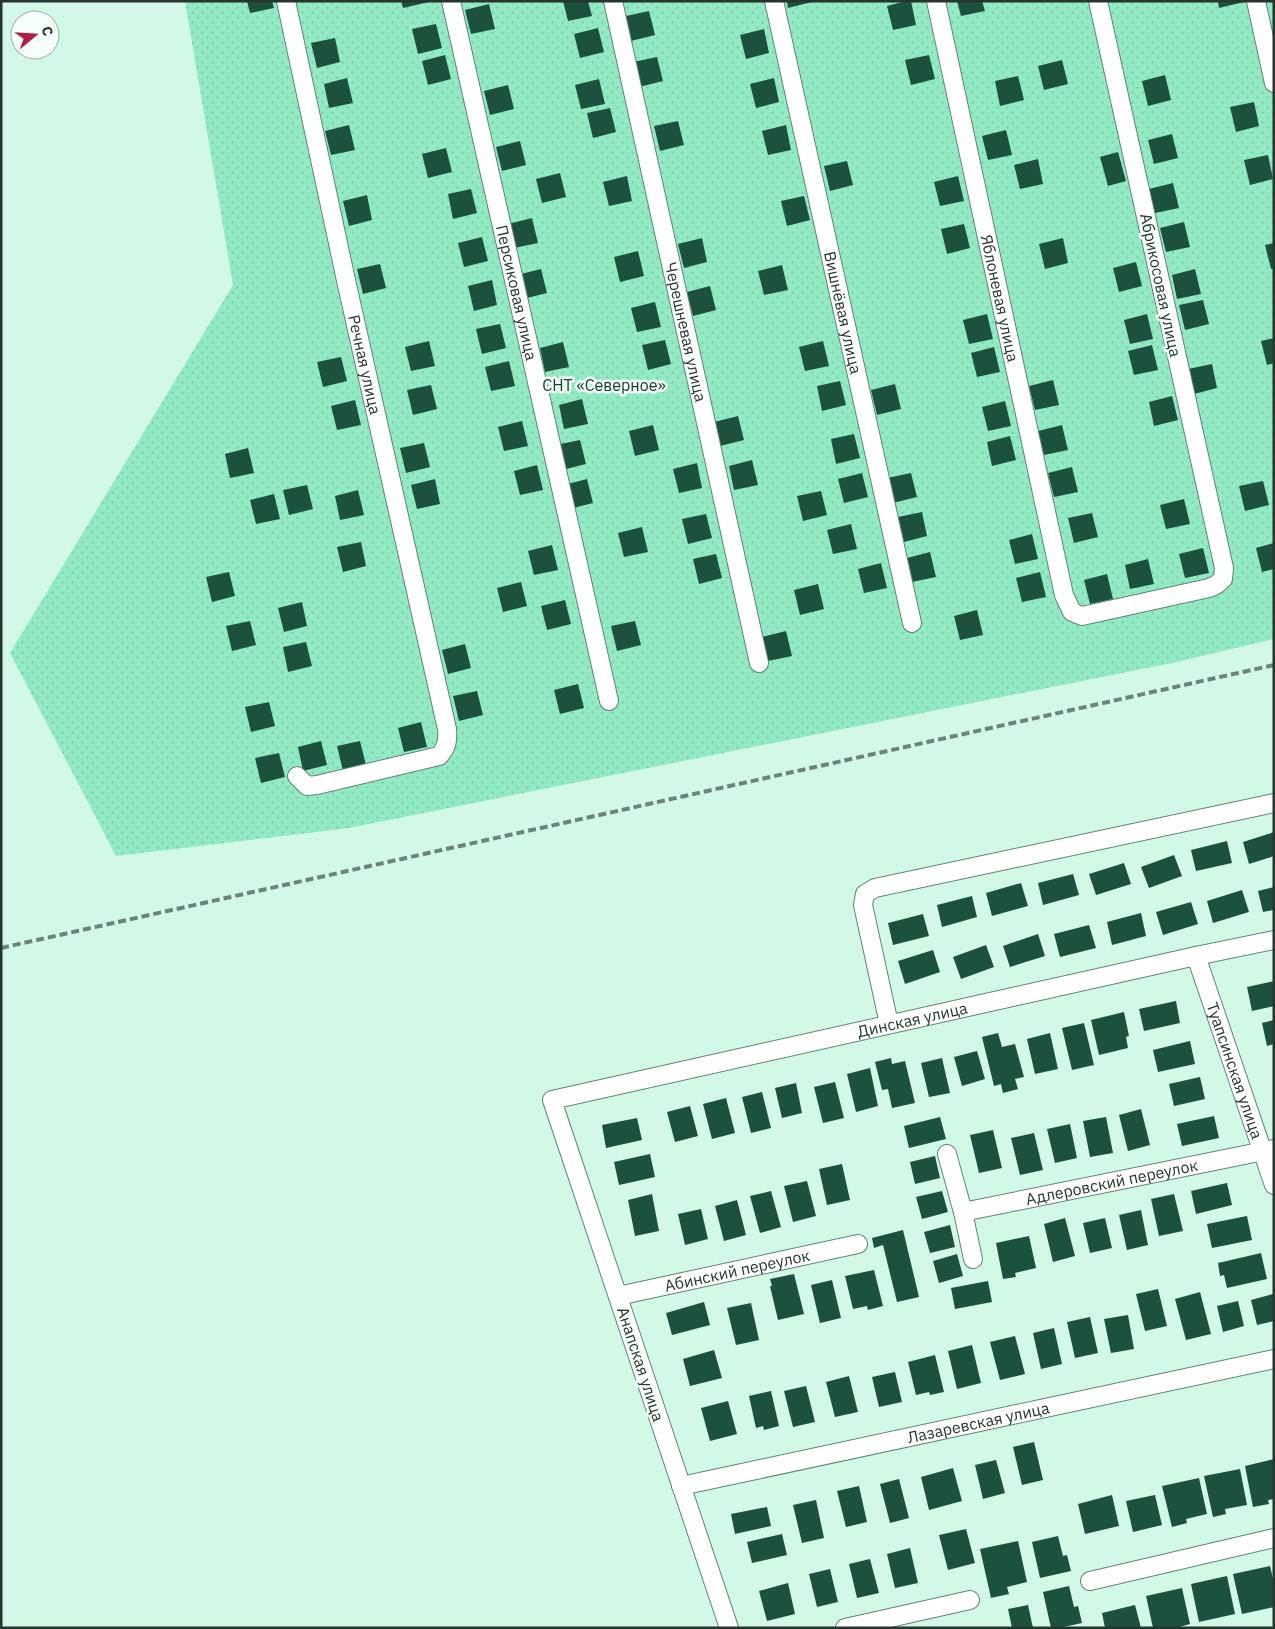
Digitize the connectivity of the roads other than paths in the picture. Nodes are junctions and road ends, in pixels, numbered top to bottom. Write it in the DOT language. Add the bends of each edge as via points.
graph roads {
  1 [pos="286,1"];
  2 [pos="451,1"];
  3 [pos="613,1"];
  4 [pos="774,1"];
  5 [pos="936,1"];
  6 [pos="1098,1"];
  7 [pos="1256,1"];
  8 [pos="1274,83"];
  9 [pos="1224,568"];
  10 [pos="912,623"];
  11 [pos="759,663"];
  12 [pos="609,701"];
  13 [pos="297,776"];
  14 [pos="1274,803"];
  15 [pos="1274,940"];
  16 [pos="1196,956"];
  17 [pos="889,1024"];
  18 [pos="552,1100"];
  19 [pos="1268,1150"];
  20 [pos="947,1154"];
  21 [pos="1274,1186"];
  22 [pos="963,1212"];
  23 [pos="858,1244"];
  24 [pos="973,1259"];
  25 [pos="618,1296"];
  26 [pos="1274,1359"];
  27 [pos="681,1486"];
  28 [pos="1274,1538"];
  29 [pos="1090,1582"];
  30 [pos="970,1600"];
  31 [pos="729,1628"];
  32 [pos="845,1628"];
  1 -- 13 [label="street, Речная улица" via="448,740 439,756 317,785 307,786"];
  2 -- 12 [label="street, Персиковая улица"];
  3 -- 11 [label="street, Черешневая улица"];
  4 -- 10 [label="street, Вишнёвая улица"];
  5 -- 9 [label="street, Яблоневая улица" via="1064,595 1072,612 1082,616 1209,588 1223,579"];
  6 -- 9 [label="street, Абрикосовая улица"];
  7 -- 8 [label="street"];
  14 -- 17 [label="street" via="875,888 865,894 863,905"];
  15 -- 16 [label="street, Динская улица"];
  16 -- 17 [label="street, Динская улица"];
  16 -- 19 [label="street, Туапсинская улица"];
  17 -- 18 [label="street, Динская улица"];
  18 -- 25 [label="street, Анапская улица"];
  19 -- 21 [label="street, Туапсинская улица"];
  19 -- 22 [label="street, Адлеровский переулок"];
  20 -- 22 [label="street"];
  22 -- 24 [label="street"];
  23 -- 25 [label="street, Абинский переулок"];
  25 -- 27 [label="street, Анапская улица"];
  26 -- 27 [label="street, Лазаревская улица"];
  27 -- 31 [label="street, Анапская улица"];
  28 -- 29 [label="street"];
  30 -- 32 [label="street"];
}
